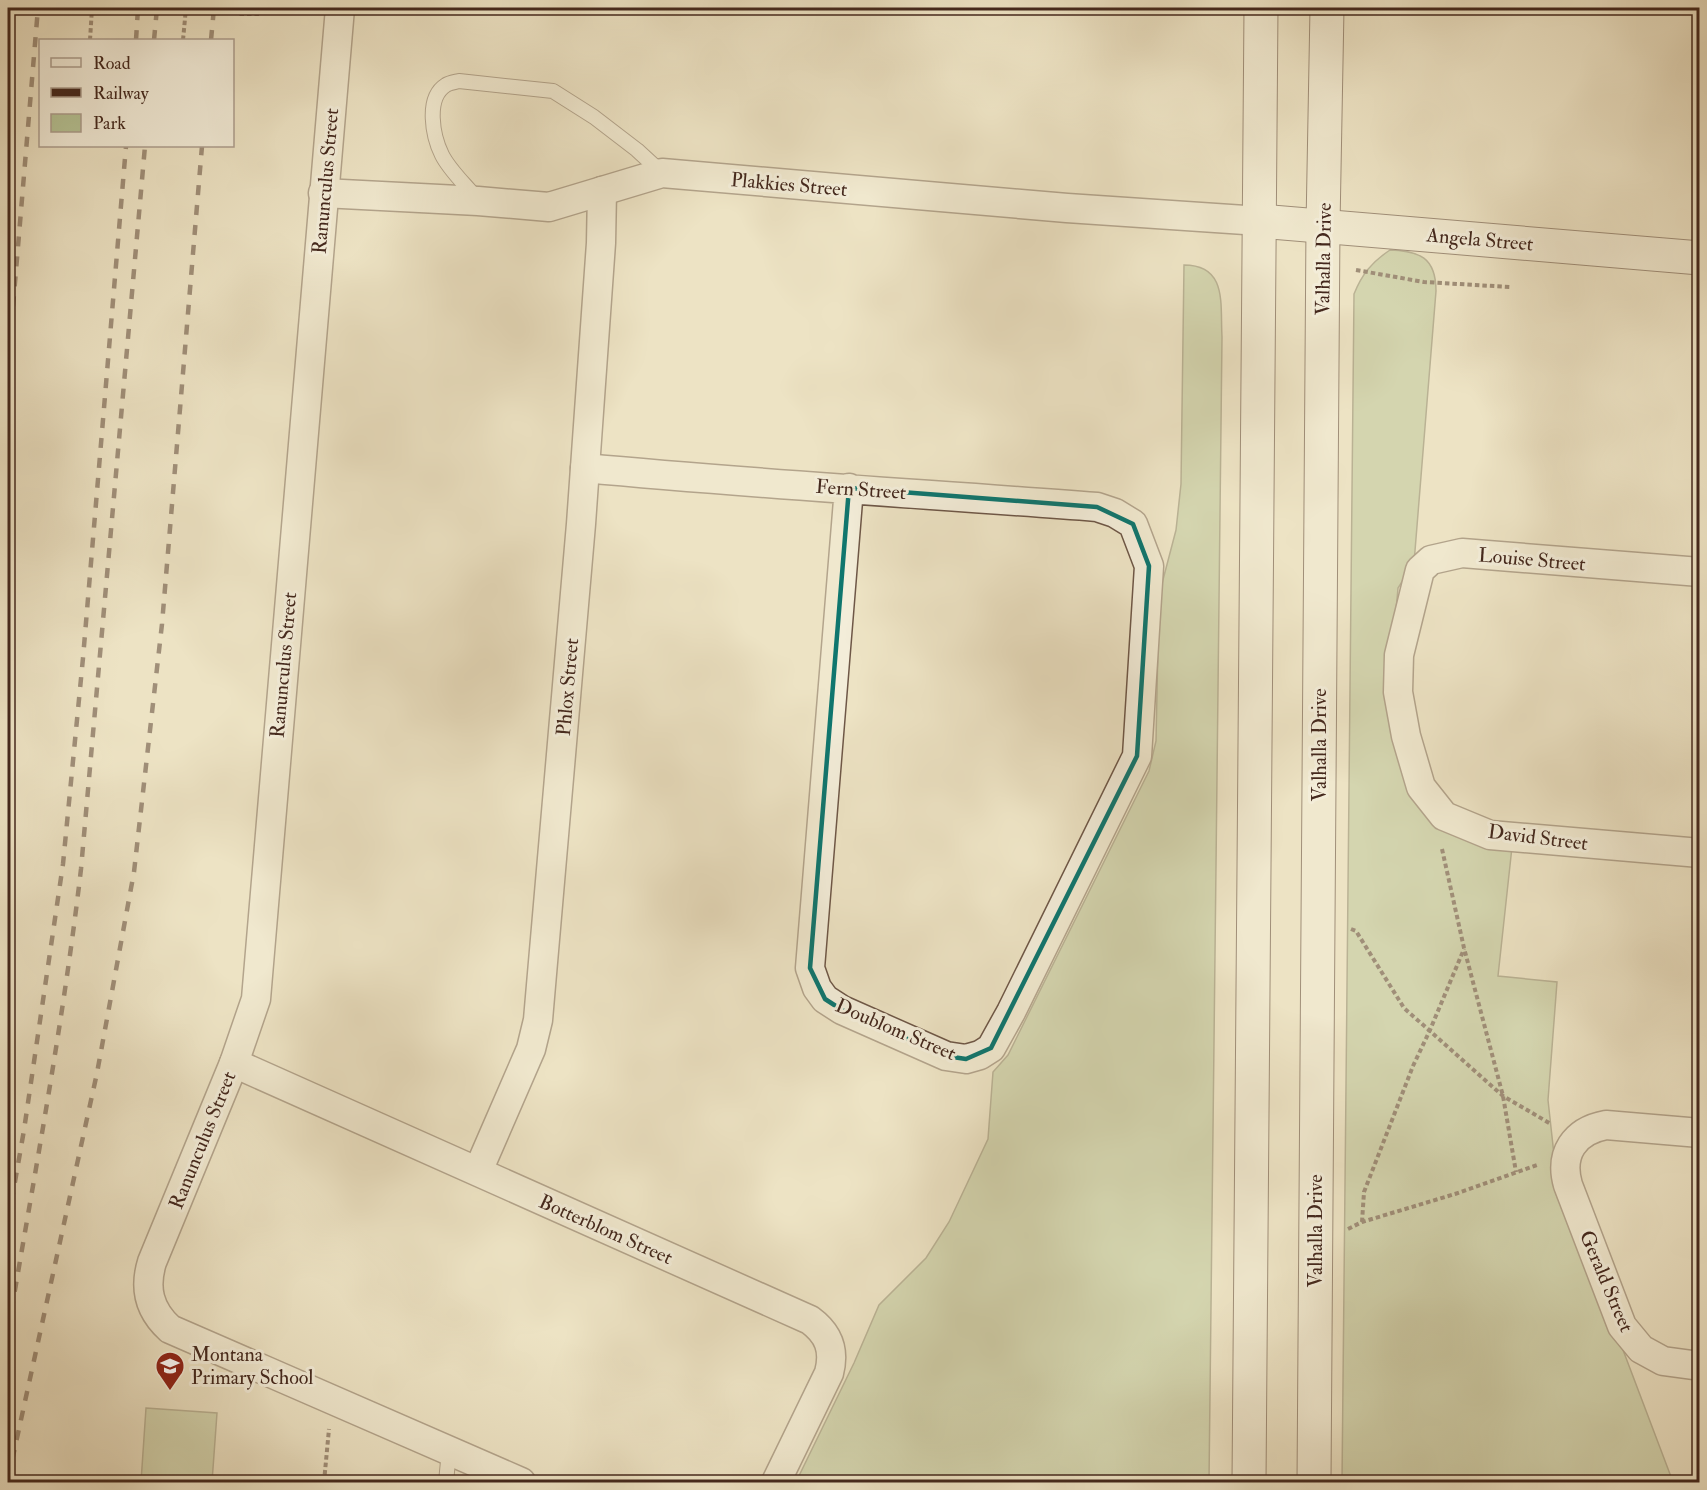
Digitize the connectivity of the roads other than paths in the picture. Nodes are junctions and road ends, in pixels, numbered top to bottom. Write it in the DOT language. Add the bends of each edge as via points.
graph roads {
  1 [pos="340,8"];
  2 [pos="1262,8"];
  3 [pos="1327,8"];
  4 [pos="662,173"];
  5 [pos="602,191"];
  6 [pos="323,193"];
  7 [pos="478,201"];
  8 [pos="1260,221"];
  9 [pos="1323,225"];
  10 [pos="1700,258"];
  11 [pos="585,468"];
  12 [pos="849,488"];
  13 [pos="1133,524"];
  14 [pos="1700,572"];
  15 [pos="1406,620"];
  16 [pos="1700,853"];
  17 [pos="234,1063"];
  18 [pos="1700,1133"];
  19 [pos="478,1172"];
  20 [pos="1700,1366"];
  21 [pos="449,1451"];
  22 [pos="447,1482"];
  23 [pos="521,1482"];
  24 [pos="776,1482"];
  25 [pos="1249,1482"];
  26 [pos="1314,1482"];
  1 -- 6 [label="street, Ranunculus Street"];
  2 -- 8 [label="main road"];
  3 -- 9 [label="main road, Valhalla Drive"];
  4 -- 5 [label="street, Plakkies Street"];
  4 -- 7 [label="lane" via="594,117 553,91 459,81 446,84 433,106 436,140 443,157"];
  4 -- 8 [label="street, Plakkies Street"];
  5 -- 7 [label="street, Plakkies Street" via="549,207"];
  5 -- 11 [label="street, Phlox Street"];
  6 -- 7 [label="street, Plakkies Street"];
  6 -- 17 [label="street, Ranunculus Street" via="256,999"];
  8 -- 9 [label="main road, Angela Street"];
  8 -- 25 [label="main road"];
  9 -- 10 [label="main road, Angela Street"];
  9 -- 26 [label="main road, Valhalla Drive"];
  11 -- 12 [label="street, Fern Street"];
  11 -- 19 [label="street, Phlox Street" via="538,1020 531,1049"];
  12 -- 13 [label="street, Fern Street" via="1097,507"];
  12 -- 13 [label="street, Doublom Street" via="810,968 825,999 842,1010 946,1056 966,1059 991,1048 1137,756 1149,566"];
  14 -- 15 [label="street, Louise Street" via="1462,553 1431,560 1420,570"];
  15 -- 16 [label="street, David Street" via="1399,655 1398,692 1406,736 1421,787 1444,816 1490,835"];
  17 -- 19 [label="street, Botterblom Street"];
  17 -- 21 [label="street, Ranunculus Street" via="152,1262 148,1280 150,1303 170,1329"];
  18 -- 20 [label="street, Gerald Street" via="1595,1127 1584,1132 1572,1147 1565,1165 1568,1185 1622,1326 1641,1349 1663,1361"];
  19 -- 24 [label="street, Botterblom Street" via="819,1326 831,1347 829,1373"];
  21 -- 22 [label="lane"];
  21 -- 23 [label="street"];
}
